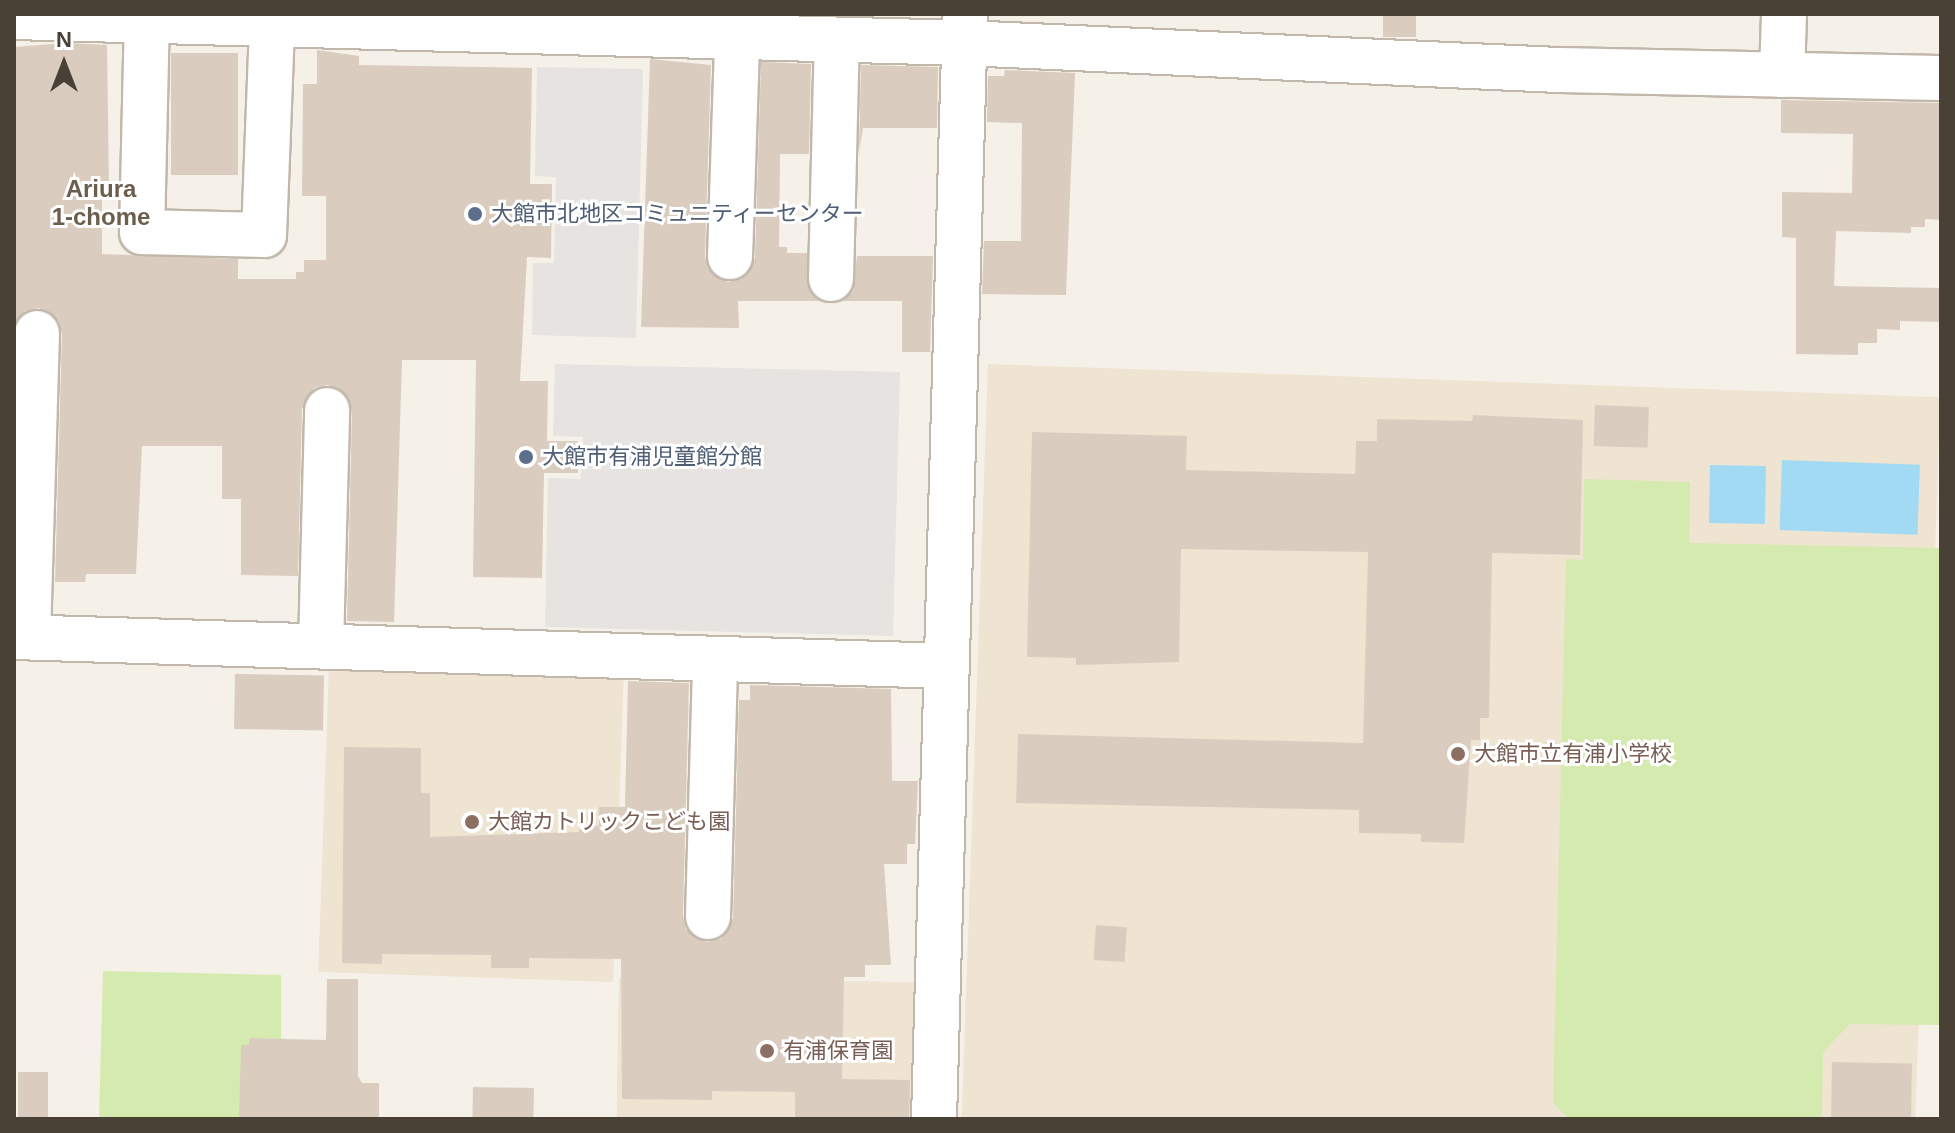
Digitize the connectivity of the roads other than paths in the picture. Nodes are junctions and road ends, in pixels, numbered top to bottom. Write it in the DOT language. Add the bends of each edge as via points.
graph roads {
  1 [pos="1784,14"];
  2 [pos="14,17"];
  3 [pos="147,17"];
  4 [pos="338,20"];
  5 [pos="536,23"];
  6 [pos="638,24"];
  7 [pos="272,25"];
  8 [pos="738,26"];
  9 [pos="964,28"];
  10 [pos="837,40"];
  11 [pos="1782,75"];
  12 [pos="1941,78"];
  13 [pos="730,257"];
  14 [pos="831,279"];
  15 [pos="37,333"];
  16 [pos="327,410"];
  17 [pos="21,637"];
  18 [pos="321,646"];
  19 [pos="715,659"];
  20 [pos="945,666"];
  21 [pos="708,917"];
  22 [pos="934,1119"];
  1 -- 11 [label="street"];
  2 -- 3 [label="street"];
  3 -- 7 [label="street"];
  3 -- 7 [label="street" via="142,232 264,235"];
  4 -- 5 [label="street"];
  4 -- 7 [label="street"];
  5 -- 6 [label="street"];
  6 -- 8 [label="street"];
  8 -- 10 [label="street"];
  8 -- 13 [label="street"];
  9 -- 10 [label="street"];
  9 -- 11 [label="street" via="1558,70"];
  9 -- 20 [label="street"];
  10 -- 14 [label="street"];
  11 -- 12 [label="street"];
  15 -- 17 [label="street"];
  16 -- 18 [label="street"];
  17 -- 18 [label="street"];
  18 -- 19 [label="street"];
  19 -- 20 [label="street"];
  19 -- 21 [label="street"];
  20 -- 22 [label="street"];
}
